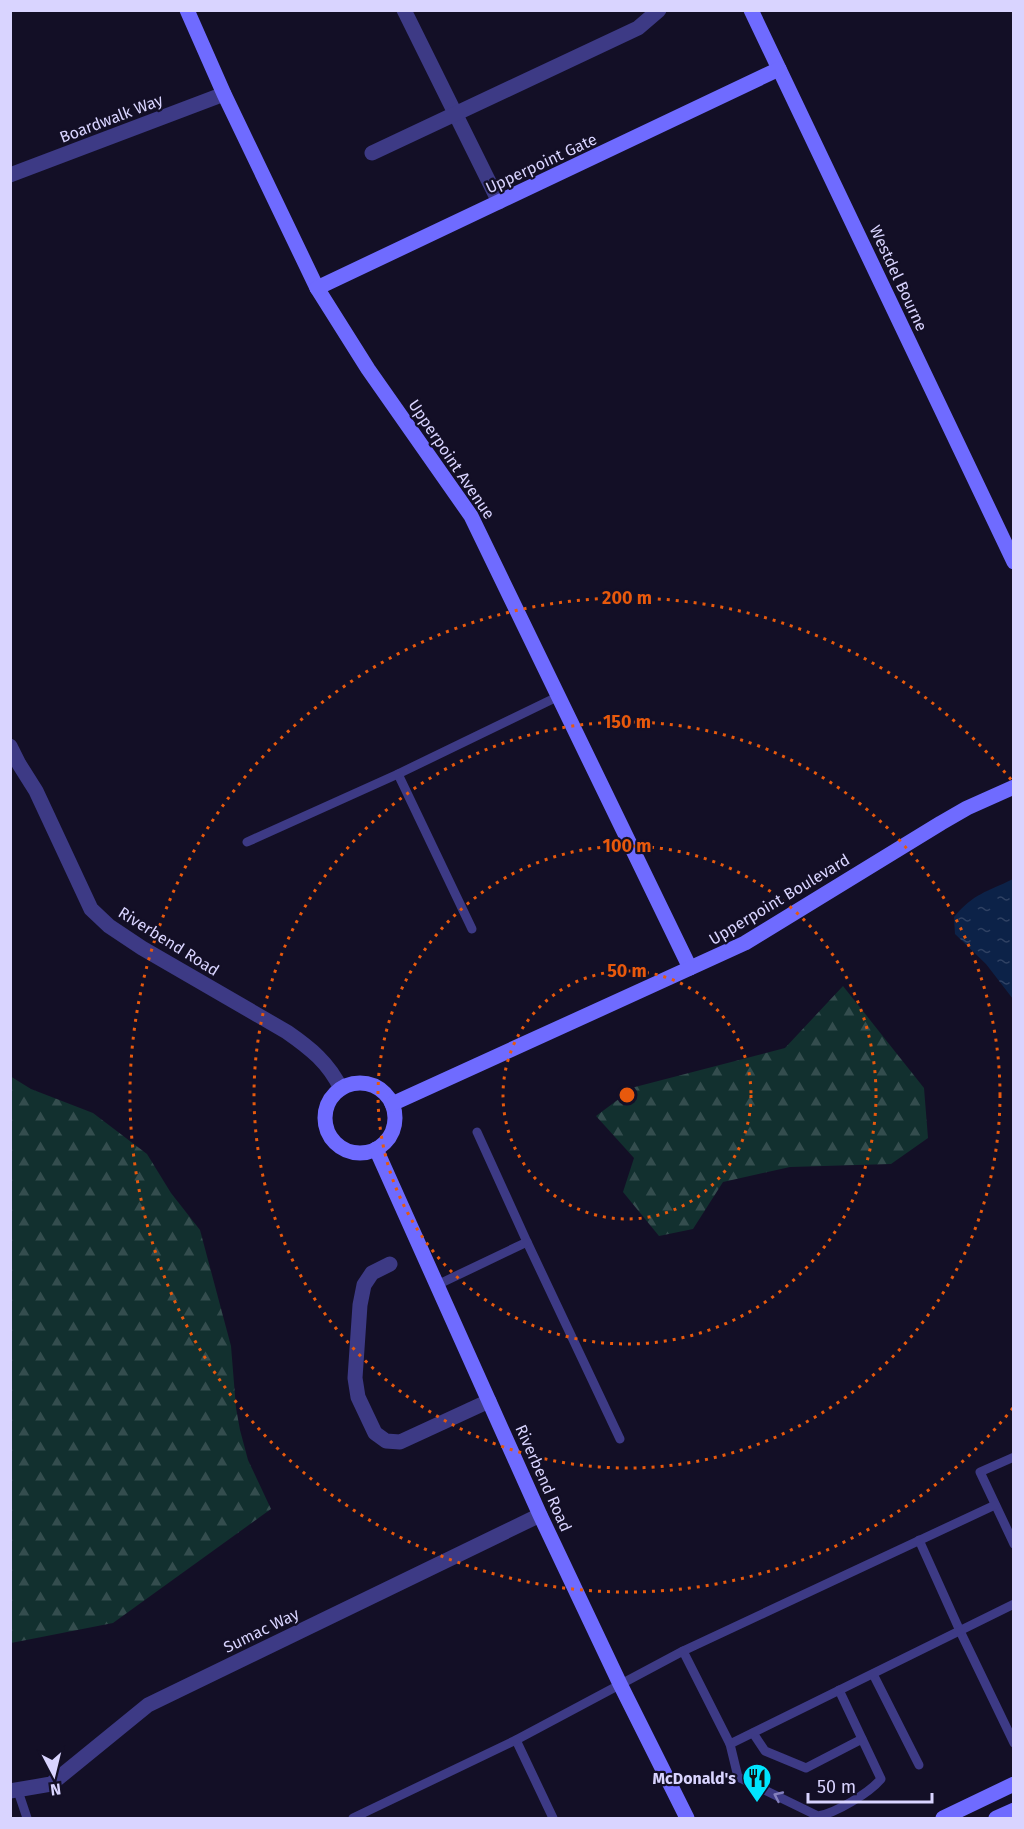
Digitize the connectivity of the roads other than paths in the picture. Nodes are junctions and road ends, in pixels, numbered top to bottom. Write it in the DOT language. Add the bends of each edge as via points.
graph roads {
  1 [pos="187,10"];
  2 [pos="404,10"];
  3 [pos="659,10"];
  4 [pos="751,10"];
  5 [pos="779,69"];
  6 [pos="224,94"];
  7 [pos="455,113"];
  8 [pos="372,153"];
  9 [pos="10,175"];
  10 [pos="499,202"];
  11 [pos="317,288"];
  12 [pos="1014,561"];
  13 [pos="559,696"];
  14 [pos="10,746"];
  15 [pos="15,766"];
  16 [pos="398,774"];
  17 [pos="1014,787"];
  18 [pos="247,842"];
  19 [pos="472,929"];
  20 [pos="690,968"];
  21 [pos="341,1089"];
  22 [pos="392,1104"];
  23 [pos="477,1132"];
  24 [pos="376,1149"];
  25 [pos="527,1242"];
  26 [pos="390,1264"];
  27 [pos="437,1285"];
  28 [pos="489,1401"];
  29 [pos="620,1439"];
  30 [pos="1014,1457"];
  31 [pos="995,1505"];
  32 [pos="540,1515"];
  33 [pos="919,1540"];
  34 [pos="1014,1544"];
  35 [pos="1014,1604"];
  36 [pos="960,1631"];
  37 [pos="683,1651"];
  38 [pos="873,1674"];
  39 [pos="620,1684"];
  40 [pos="839,1690"];
  41 [pos="753,1733"];
  42 [pos="862,1739"];
  43 [pos="516,1740"];
  44 [pos="1014,1743"];
  45 [pos="730,1744"];
  46 [pos="919,1765"];
  47 [pos="1014,1784"];
  48 [pos="14,1791"];
  49 [pos="1014,1810"];
  50 [pos="27,1818"];
  51 [pos="353,1818"];
  52 [pos="553,1818"];
  53 [pos="687,1818"];
  54 [pos="944,1818"];
  55 [pos="996,1818"];
  1 -- 6 [label="street, Upperpoint Avenue"];
  2 -- 7 [label="street"];
  3 -- 7 [label="street" via="638,28"];
  4 -- 5 [label="street, Westdel Bourne"];
  5 -- 10 [label="street, Upperpoint Gate"];
  5 -- 12 [label="street, Westdel Bourne"];
  6 -- 9 [label="street, Boardwalk Way"];
  6 -- 11 [label="street, Upperpoint Avenue"];
  7 -- 8 [label="street"];
  7 -- 10 [label="street"];
  10 -- 11 [label="street, Upperpoint Gate"];
  11 -- 13 [label="street, Upperpoint Avenue" via="368,369 471,516"];
  13 -- 16 [label="lane"];
  13 -- 20 [label="street, Upperpoint Avenue"];
  14 -- 15 [label="street, Riverbend Road"];
  15 -- 21 [label="street, Riverbend Road" via="36,791 91,909 142,948 318,1054"];
  16 -- 18 [label="lane"];
  16 -- 19 [label="lane"];
  17 -- 20 [label="street, Upperpoint Boulevard" via="949,818 745,943"];
  20 -- 22 [label="street, Upperpoint Boulevard"];
  21 -- 22 [label="street" via="352,1084 371,1085 380,1089"];
  21 -- 24 [label="street" via="326,1109 325,1124 332,1139 352,1153"];
  22 -- 24 [label="street" via="392,1132"];
  23 -- 25 [label="lane"];
  24 -- 27 [label="street, Riverbend Road"];
  25 -- 27 [label="lane"];
  25 -- 29 [label="lane"];
  26 -- 28 [label="street" via="372,1273 364,1285 360,1305 355,1378 358,1396 375,1433 386,1441 400,1442"];
  27 -- 28 [label="street, Riverbend Road"];
  28 -- 32 [label="street, Riverbend Road"];
  30 -- 31 [label="lane" via="980,1472"];
  31 -- 33 [label="lane"];
  31 -- 34 [label="lane"];
  32 -- 39 [label="street, Riverbend Road"];
  32 -- 48 [label="street, Sumac Way" via="148,1705 51,1784"];
  33 -- 36 [label="lane"];
  33 -- 37 [label="lane"];
  35 -- 36 [label="lane"];
  36 -- 38 [label="lane"];
  36 -- 44 [label="lane"];
  37 -- 39 [label="lane"];
  37 -- 45 [label="lane"];
  38 -- 40 [label="lane"];
  38 -- 46 [label="lane"];
  39 -- 43 [label="lane"];
  39 -- 53 [label="street, Riverbend Road"];
  40 -- 41 [label="lane"];
  40 -- 42 [label="lane"];
  41 -- 42 [label="lane" via="765,1751 806,1768"];
  41 -- 45 [label="lane"];
  42 -- 45 [label="lane, one-way" via="881,1779 828,1814 818,1815 738,1777"];
  43 -- 51 [label="lane"];
  43 -- 52 [label="lane"];
  47 -- 54 [label="street"];
  48 -- 50 [label="lane"];
  49 -- 55 [label="street"];
}
